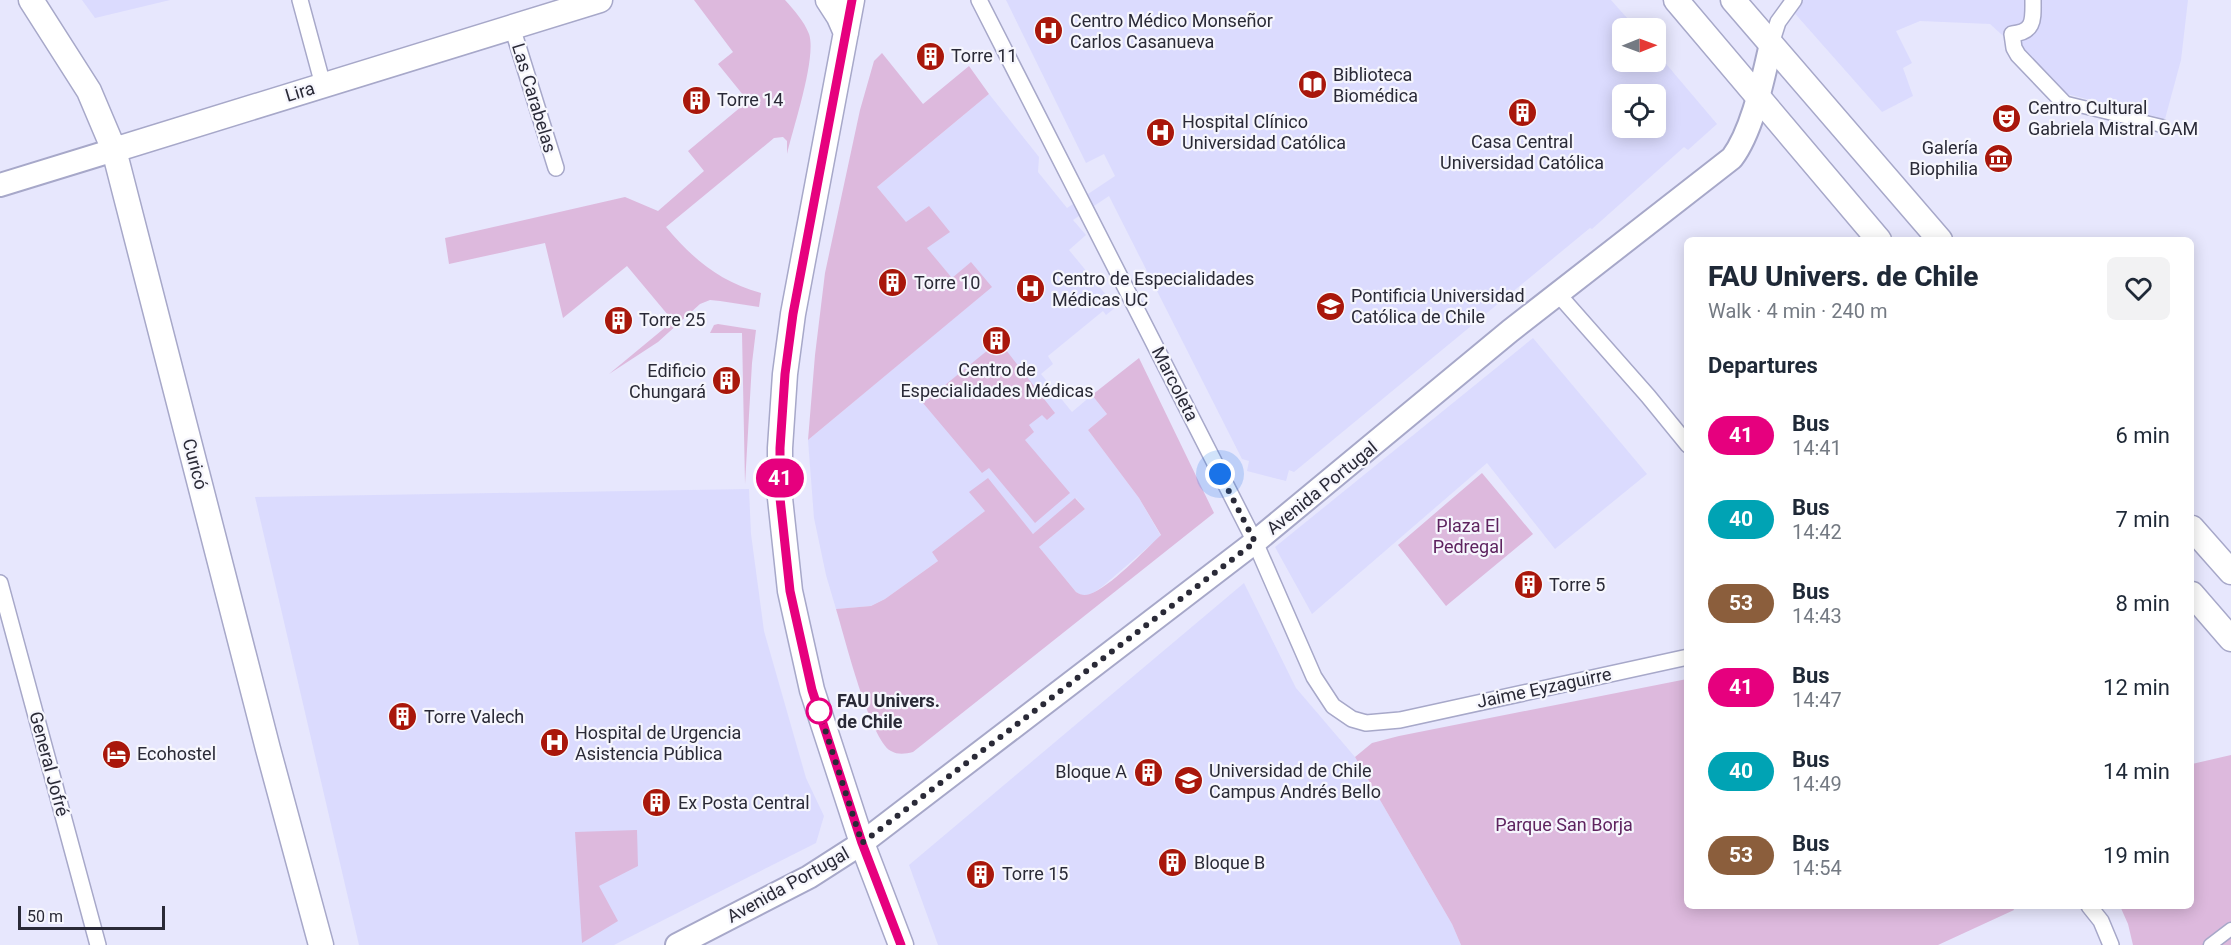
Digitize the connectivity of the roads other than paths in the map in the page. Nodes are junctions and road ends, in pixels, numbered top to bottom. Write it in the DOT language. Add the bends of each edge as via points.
graph roads {
  1 [pos="31,0"];
  2 [pos="300,0"];
  3 [pos="600,0"];
  4 [pos="828,0"];
  5 [pos="852,0"];
  6 [pos="980,0"];
  7 [pos="1676,0"];
  8 [pos="1733,0"];
  9 [pos="1794,0"];
  10 [pos="2033,0"];
  11 [pos="512,27"];
  12 [pos="846,33"];
  13 [pos="1771,44"];
  14 [pos="323,85"];
  15 [pos="1758,96"];
  16 [pos="2063,102"];
  17 [pos="2162,126"];
  18 [pos="114,150"];
  19 [pos="556,168"];
  20 [pos="0,185"];
  21 [pos="1876,237"];
  22 [pos="1937,237"];
  23 [pos="1558,294"];
  24 [pos="1684,440"];
  25 [pos="2194,530"];
  26 [pos="1255,542"];
  27 [pos="2231,572"];
  28 [pos="0,582"];
  29 [pos="2194,596"];
  30 [pos="2231,639"];
  31 [pos="1684,658"];
  32 [pos="1400,720"];
  33 [pos="862,843"];
  34 [pos="2091,909"];
  35 [pos="2231,929"];
  36 [pos="98,945"];
  37 [pos="321,945"];
  38 [pos="677,945"];
  39 [pos="901,945"];
  40 [pos="2111,945"];
  41 [pos="2210,945"];
  1 -- 18 [label="main road, Curicó" via="89,91"];
  2 -- 14 [label="street"];
  3 -- 11 [label="main road, Lira"];
  4 -- 12 [label="main road"];
  5 -- 12 [label="main road"];
  6 -- 26 [label="street, Marcoleta"];
  7 -- 15 [label="main road"];
  8 -- 13 [label="main road"];
  9 -- 13 [label="street" via="1778,22"];
  10 -- 16 [label="street" via="2032,23 2025,32 2012,34 2014,48"];
  11 -- 14 [label="main road, Lira"];
  11 -- 19 [label="street, Las Carabelas"];
  12 -- 33 [label="main road" via="792,324 783,395 780,498 790,591 812,690"];
  13 -- 15 [label="main road, Avenida Portugal"];
  13 -- 22 [label="main road"];
  14 -- 18 [label="main road, Lira"];
  15 -- 21 [label="main road"];
  15 -- 23 [label="main road, Avenida Portugal" via="1731,158"];
  16 -- 17 [label="street"];
  18 -- 20 [label="main road, Lira"];
  18 -- 37 [label="main road, Curicó"];
  23 -- 24 [label="street"];
  23 -- 26 [label="main road, Avenida Portugal"];
  25 -- 27 [label="main road"];
  26 -- 32 [label="street, Marcoleta" via="1327,699 1352,719 1366,723"];
  26 -- 33 [label="main road, Avenida Portugal"];
  28 -- 36 [label="street, General Jofré"];
  29 -- 30 [label="main road"];
  31 -- 32 [label="street, Jaime Eyzaguirre"];
  33 -- 38 [label="main road, Avenida Portugal" via="809,877"];
  33 -- 39 [label="main road"];
  34 -- 40 [label="street" via="2101,921"];
  35 -- 41 [label="street"];
}
